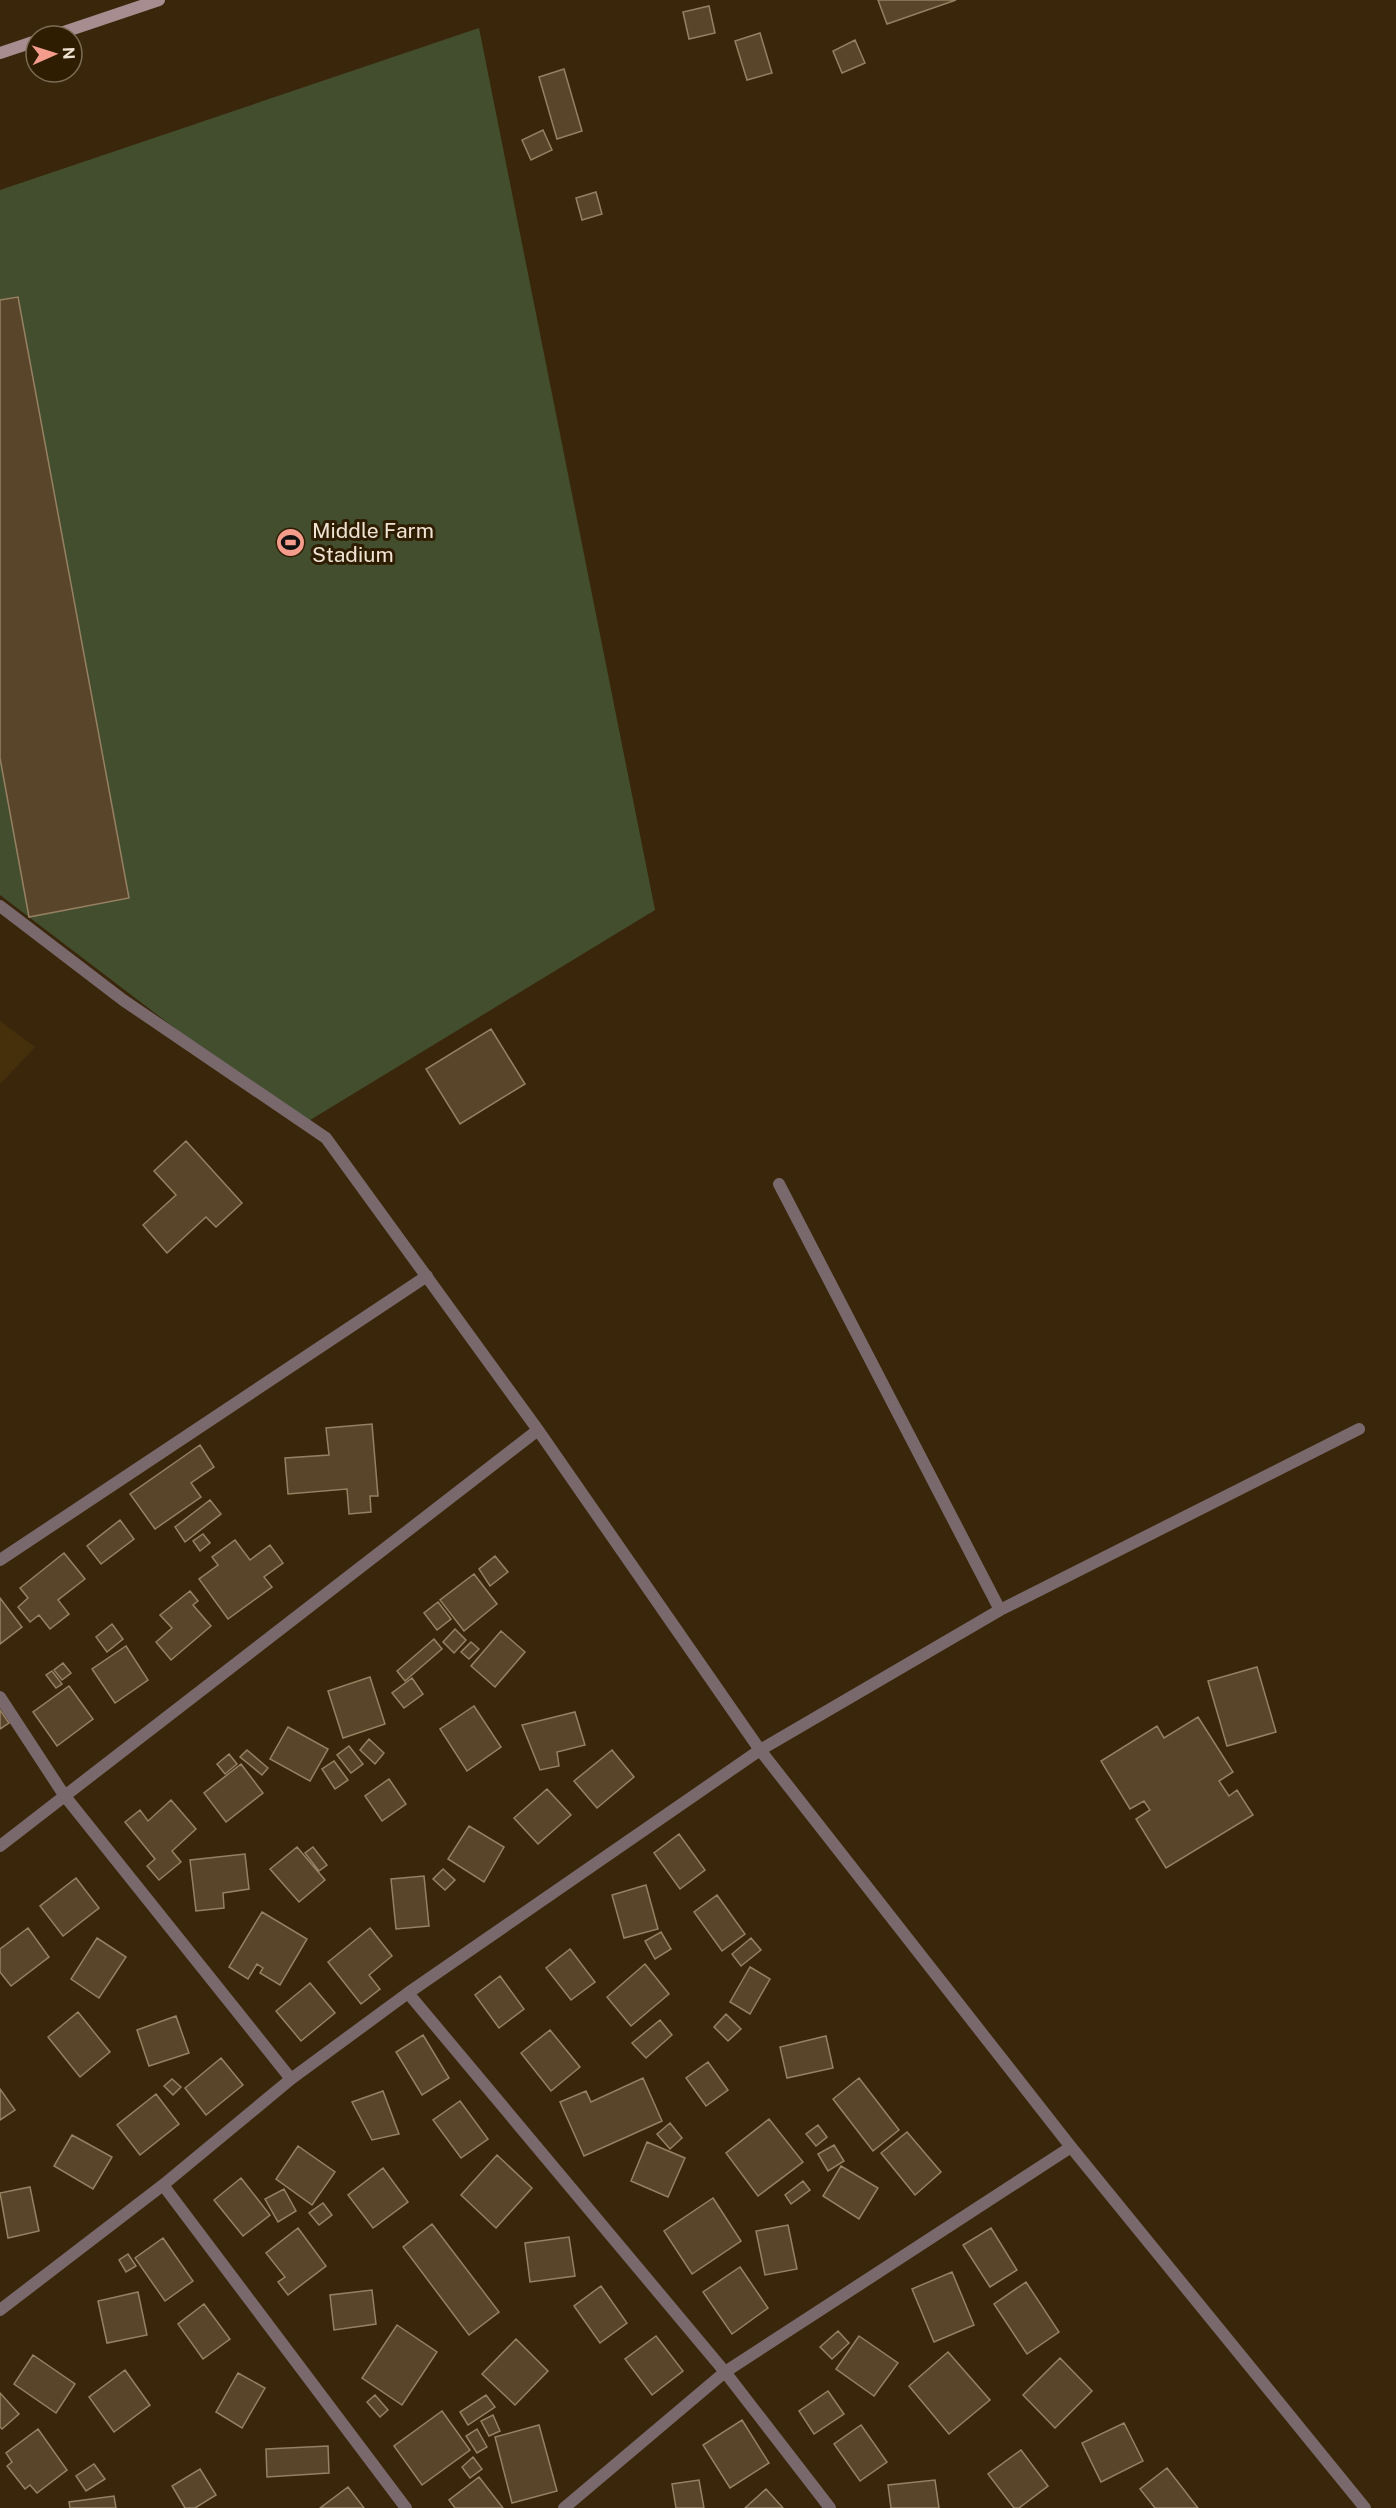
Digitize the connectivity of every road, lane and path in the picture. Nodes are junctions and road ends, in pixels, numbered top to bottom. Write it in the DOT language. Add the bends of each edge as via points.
graph roads {
  1 [pos="159,0"];
  2 [pos="84,25"];
  3 [pos="24,45"];
  4 [pos="0,53"];
  5 [pos="0,906"];
  6 [pos="779,1184"];
  7 [pos="427,1276"];
  8 [pos="1359,1429"];
  9 [pos="538,1430"];
  10 [pos="0,1560"];
  11 [pos="1000,1610"];
  12 [pos="0,1697"];
  13 [pos="760,1750"];
  14 [pos="64,1795"];
  15 [pos="0,1846"];
  16 [pos="408,1993"];
  17 [pos="291,2079"];
  18 [pos="1071,2147"];
  19 [pos="163,2185"];
  20 [pos="0,2310"];
  21 [pos="725,2372"];
  22 [pos="406,2508"];
  23 [pos="564,2508"];
  24 [pos="830,2508"];
  25 [pos="1365,2508"];
  1 -- 2 [label="street"];
  3 -- 4 [label="street"];
  5 -- 7 [label="street" via="123,1000 326,1138"];
  6 -- 11 [label="street"];
  7 -- 9 [label="street"];
  7 -- 10 [label="street"];
  8 -- 11 [label="street"];
  9 -- 13 [label="street"];
  9 -- 14 [label="street"];
  11 -- 13 [label="street"];
  12 -- 14 [label="street"];
  13 -- 16 [label="street"];
  13 -- 18 [label="street"];
  14 -- 15 [label="street"];
  14 -- 17 [label="street"];
  16 -- 17 [label="street"];
  16 -- 21 [label="street"];
  17 -- 19 [label="street"];
  18 -- 21 [label="street"];
  18 -- 25 [label="street"];
  19 -- 20 [label="street"];
  19 -- 22 [label="street"];
  21 -- 23 [label="street"];
  21 -- 24 [label="street"];
}
